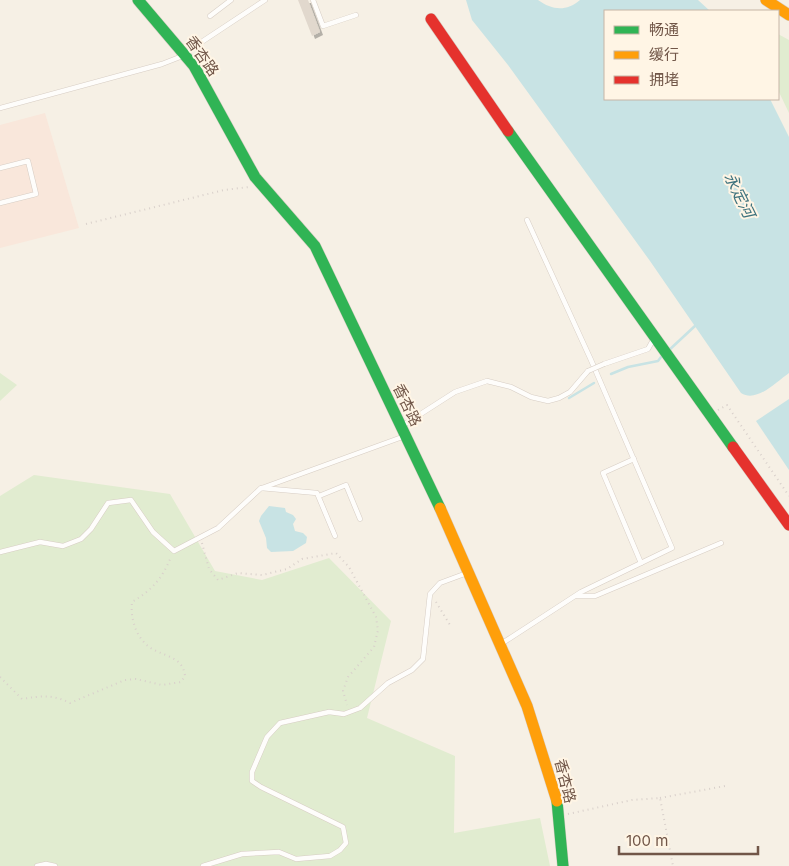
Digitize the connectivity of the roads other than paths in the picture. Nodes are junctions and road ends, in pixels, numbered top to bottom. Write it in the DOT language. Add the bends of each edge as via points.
graph roads {
  1 [pos="138,0"];
  2 [pos="231,0"];
  3 [pos="266,0"];
  4 [pos="313,0"];
  5 [pos="766,0"];
  6 [pos="356,15"];
  7 [pos="789,15"];
  8 [pos="210,16"];
  9 [pos="430,19"];
  10 [pos="185,55"];
  11 [pos="0,108"];
  12 [pos="0,168"];
  13 [pos="0,202"];
  14 [pos="526,220"];
  15 [pos="653,339"];
  16 [pos="403,431"];
  17 [pos="634,459"];
  18 [pos="261,488"];
  19 [pos="319,496"];
  20 [pos="360,519"];
  21 [pos="789,525"];
  22 [pos="335,536"];
  23 [pos="721,544"];
  24 [pos="0,552"];
  25 [pos="640,563"];
  26 [pos="468,572"];
  27 [pos="574,596"];
  28 [pos="500,645"];
  29 [pos="37,866"];
  30 [pos="55,866"];
  31 [pos="203,866"];
  32 [pos="563,866"];
  1 -- 10 [label="main road, 香杏路"];
  2 -- 8 [label="lane"];
  3 -- 10 [label="lane"];
  4 -- 6 [label="lane" via="323,26"];
  5 -- 7 [label="main road"];
  9 -- 15 [label="main road"];
  10 -- 11 [label="lane"];
  10 -- 16 [label="main road, 香杏路" via="255,177 315,246"];
  12 -- 13 [label="lane" via="28,160 36,194"];
  14 -- 17 [label="lane"];
  15 -- 16 [label="lane, bridge" via="648,349 588,371 570,392 560,398 548,401 487,381 456,392"];
  15 -- 21 [label="main road"];
  16 -- 18 [label="lane"];
  16 -- 26 [label="main road, 香杏路"];
  17 -- 25 [label="lane" via="603,473"];
  17 -- 25 [label="lane" via="672,548"];
  18 -- 19 [label="lane" via="317,493"];
  18 -- 24 [label="lane" via="218,528 174,551 153,532 131,500 108,503 80,539 63,546 40,542"];
  19 -- 20 [label="lane" via="346,485"];
  19 -- 22 [label="lane"];
  23 -- 27 [label="lane" via="595,596"];
  25 -- 27 [label="lane"];
  26 -- 28 [label="main road, 香杏路"];
  26 -- 31 [label="lane" via="440,583 430,594 423,659 412,670 388,683 360,708 344,714 329,712 280,723 267,737 252,772 252,781 343,827 346,843 340,850 330,856 296,859 279,852 242,854"];
  27 -- 28 [label="lane"];
  28 -- 32 [label="main road, 香杏路" via="527,706 556,796"];
  29 -- 30 [label="lane"];
}
